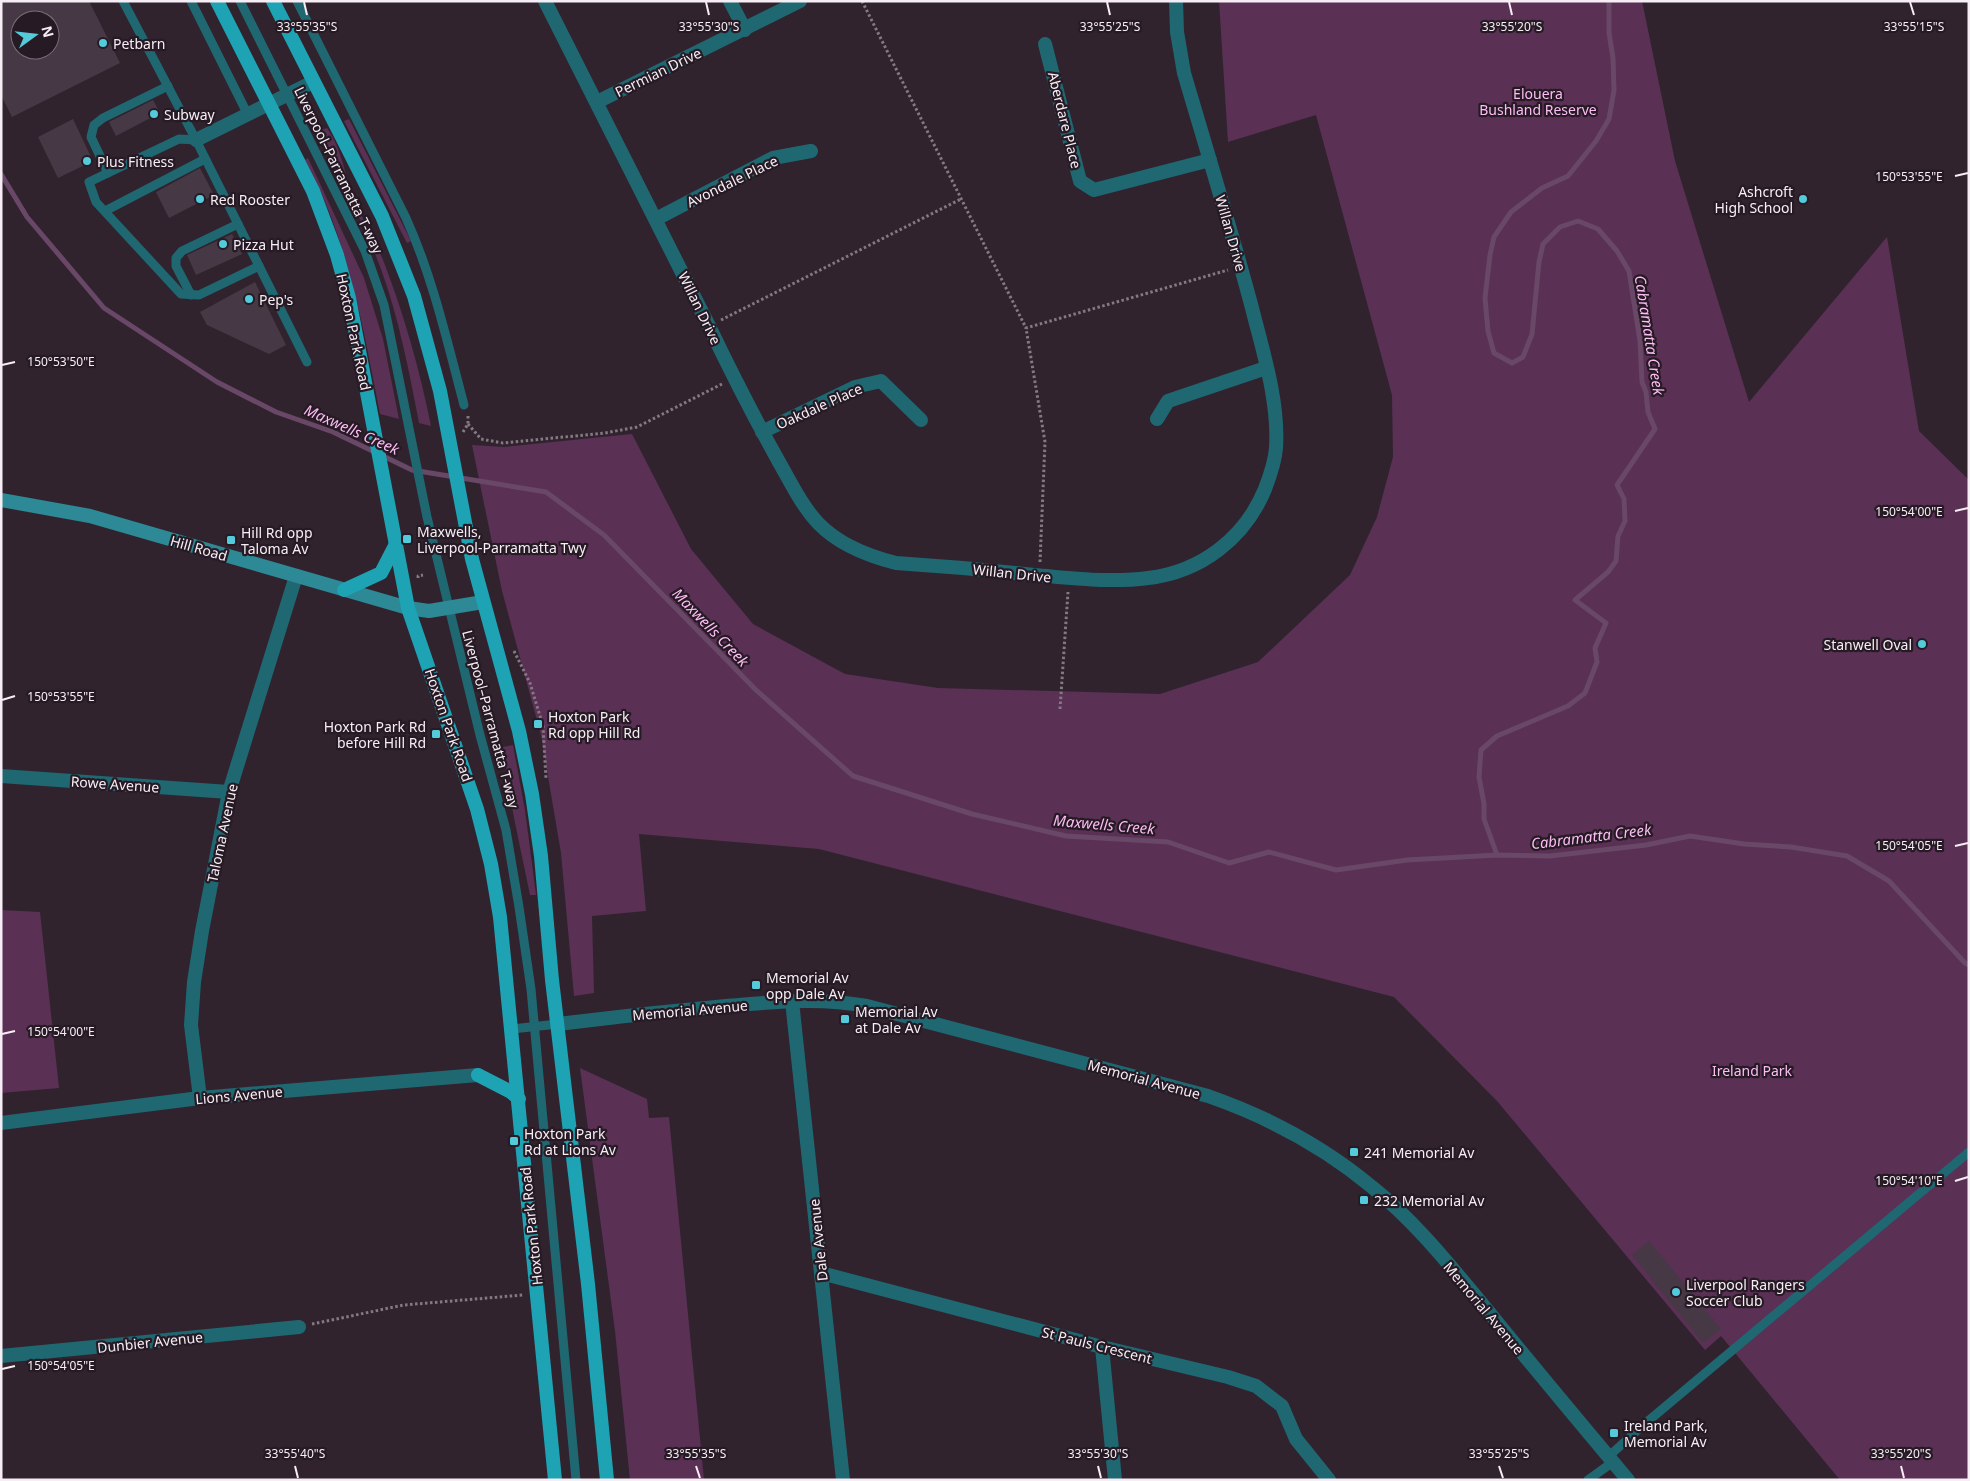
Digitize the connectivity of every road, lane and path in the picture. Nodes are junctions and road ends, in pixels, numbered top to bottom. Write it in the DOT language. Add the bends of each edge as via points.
graph roads {
  1 [pos="123,1"];
  2 [pos="191,1"];
  3 [pos="218,1"];
  4 [pos="240,1"];
  5 [pos="273,1"];
  6 [pos="297,1"];
  7 [pos="545,1"];
  8 [pos="730,1"];
  9 [pos="800,1"];
  10 [pos="862,1"];
  11 [pos="1176,1"];
  12 [pos="745,30"];
  13 [pos="1045,44"];
  14 [pos="313,82"];
  15 [pos="168,86"];
  16 [pos="287,95"];
  17 [pos="597,102"];
  18 [pos="270,104"];
  19 [pos="248,115"];
  20 [pos="196,140"];
  21 [pos="811,152"];
  22 [pos="205,159"];
  23 [pos="1210,160"];
  24 [pos="108,173"];
  25 [pos="961,199"];
  26 [pos="105,211"];
  27 [pos="656,219"];
  28 [pos="238,224"];
  29 [pos="259,266"];
  30 [pos="1241,266"];
  31 [pos="191,295"];
  32 [pos="709,326"];
  33 [pos="1026,328"];
  34 [pos="307,362"];
  35 [pos="1266,368"];
  36 [pos="734,378"];
  37 [pos="464,405"];
  38 [pos="1157,419"];
  39 [pos="922,420"];
  40 [pos="468,424"];
  41 [pos="762,432"];
  42 [pos="462,434"];
  43 [pos="1,500"];
  44 [pos="396,544"];
  45 [pos="1039,575"];
  46 [pos="296,576"];
  47 [pos="1069,579"];
  48 [pos="344,590"];
  49 [pos="483,602"];
  50 [pos="408,608"];
  51 [pos="449,609"];
  52 [pos="1060,709"];
  53 [pos="1,776"];
  54 [pos="229,792"];
  55 [pos="792,1001"];
  56 [pos="558,1024"];
  57 [pos="534,1027"];
  58 [pos="512,1029"];
  59 [pos="478,1075"];
  60 [pos="200,1098"];
  61 [pos="519,1099"];
  62 [pos="1,1123"];
  63 [pos="1969,1152"];
  64 [pos="821,1273"];
  65 [pos="524,1295"];
  66 [pos="299,1327"];
  67 [pos="1102,1347"];
  68 [pos="1,1356"];
  69 [pos="1610,1460"];
  70 [pos="555,1480"];
  71 [pos="576,1480"];
  72 [pos="607,1480"];
  73 [pos="843,1480"];
  74 [pos="1115,1480"];
  75 [pos="1329,1480"];
  76 [pos="1588,1480"];
  77 [pos="1628,1480"];
  1 -- 15 [label="lane"];
  2 -- 19 [label="lane"];
  3 -- 18 [label="main road, Hoxton Park Road"];
  4 -- 16 [label="lane, Liverpool–Parramatta T-way"];
  5 -- 14 [label="main road"];
  6 -- 37 [label="lane" via="421,252"];
  7 -- 17 [label="street, Willan Drive"];
  8 -- 12 [label="street"];
  9 -- 12 [label="street, Permian Drive"];
  10 -- 25 [label="path"];
  11 -- 23 [label="street, Willan Drive" via="1184,73"];
  12 -- 17 [label="street, Permian Drive"];
  13 -- 23 [label="street, Aberdare Place" via="1080,181 1094,190"];
  14 -- 16 [label="street"];
  14 -- 49 [label="main road" via="382,216 406,272 440,391"];
  15 -- 20 [label="lane"];
  15 -- 24 [label="lane" via="94,125 91,137"];
  16 -- 18 [label="street"];
  16 -- 51 [label="lane, Liverpool–Parramatta T-way" via="365,251 384,306"];
  17 -- 27 [label="street, Willan Drive"];
  18 -- 19 [label="street"];
  18 -- 44 [label="main road, Hoxton Park Road" via="313,191 337,255 349,298"];
  19 -- 20 [label="street"];
  20 -- 22 [label="lane"];
  20 -- 24 [label="lane" via="179,139"];
  21 -- 27 [label="street, Avondale Place" via="773,158"];
  22 -- 26 [label="lane"];
  22 -- 28 [label="lane"];
  23 -- 30 [label="street, Willan Drive"];
  24 -- 26 [label="lane" via="89,182 96,202"];
  25 -- 32 [label="path"];
  25 -- 33 [label="path"];
  26 -- 31 [label="lane" via="181,294"];
  27 -- 32 [label="street, Willan Drive"];
  28 -- 29 [label="lane"];
  28 -- 31 [label="lane" via="182,251 176,258 176,266"];
  29 -- 31 [label="lane" via="198,295"];
  29 -- 34 [label="lane"];
  30 -- 33 [label="path"];
  30 -- 35 [label="street, Willan Drive"];
  32 -- 36 [label="street, Willan Drive"];
  33 -- 45 [label="path" via="1045,442"];
  35 -- 38 [label="street" via="1168,402"];
  35 -- 47 [label="street, Willan Drive" via="1276,423 1276,450 1271,475 1247,522 1227,544 1204,561 1174,573 1126,580"];
  36 -- 40 [label="path" via="637,427 605,433 503,443 481,439"];
  36 -- 41 [label="street, Willan Drive"];
  37 -- 40 [label="path"];
  39 -- 41 [label="street, Oakdale Place" via="881,381 855,387"];
  40 -- 42 [label="path"];
  41 -- 45 [label="street, Willan Drive" via="818,523 854,548 896,563"];
  43 -- 46 [label="main road, Hill Road" via="90,516"];
  44 -- 48 [label="main road" via="381,573"];
  44 -- 50 [label="main road, Hoxton Park Road"];
  45 -- 47 [label="street, Willan Drive"];
  46 -- 48 [label="main road, Hill Road"];
  46 -- 54 [label="street, Taloma Avenue"];
  47 -- 52 [label="path"];
  48 -- 50 [label="main road, Hill Road"];
  49 -- 51 [label="main road, Hill Road"];
  49 -- 56 [label="main road" via="519,731 532,794"];
  50 -- 51 [label="main road, Hill Road"];
  50 -- 58 [label="main road, Hoxton Park Road" via="468,779 485,838 500,916"];
  51 -- 57 [label="lane, Liverpool–Parramatta T-way" via="506,830 521,916"];
  53 -- 54 [label="street, Rowe Avenue"];
  54 -- 60 [label="street, Taloma Avenue" via="194,982 191,1025"];
  55 -- 56 [label="street, Memorial Avenue"];
  55 -- 64 [label="street, Dale Avenue"];
  55 -- 69 [label="street, Memorial Avenue" via="839,1001 867,1006 1208,1096 1281,1126 1349,1169 1402,1214 1448,1264"];
  56 -- 57 [label="lane, Memorial Avenue"];
  56 -- 72 [label="main road"];
  57 -- 58 [label="lane, Memorial Avenue"];
  57 -- 71 [label="lane, Liverpool–Parramatta T-way"];
  58 -- 61 [label="main road, Hoxton Park Road"];
  59 -- 60 [label="street, Lions Avenue"];
  59 -- 61 [label="main road"];
  60 -- 62 [label="street, Lions Avenue"];
  61 -- 70 [label="main road, Hoxton Park Road"];
  63 -- 69 [label="lane" via="1641,1427"];
  64 -- 67 [label="street, St Pauls Crescent"];
  64 -- 73 [label="street, Dale Avenue"];
  65 -- 66 [label="path" via="404,1305"];
  66 -- 68 [label="street, Dunbier Avenue"];
  67 -- 74 [label="street"];
  67 -- 75 [label="street, St Pauls Crescent" via="1256,1386 1282,1406 1296,1439"];
  69 -- 76 [label="lane"];
  69 -- 77 [label="street, Memorial Avenue"];
}
